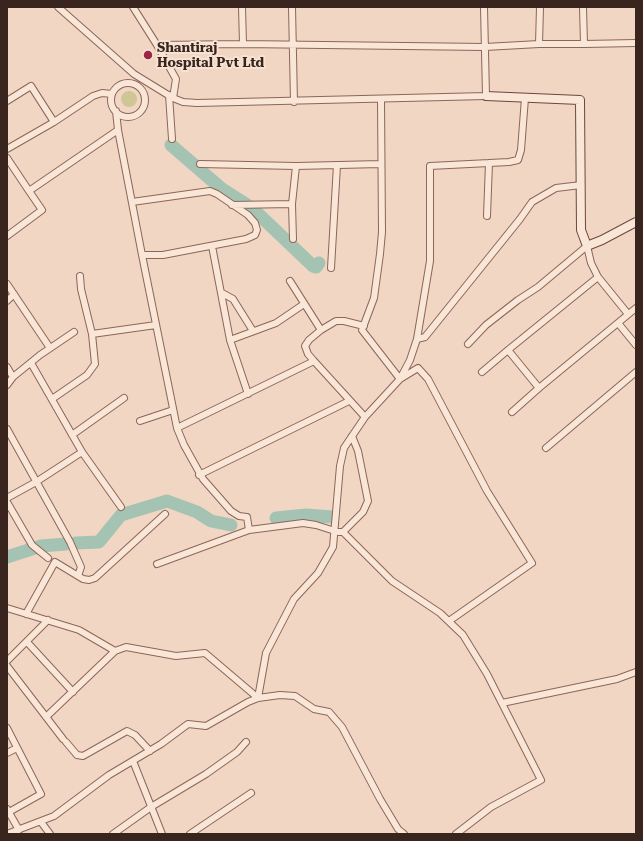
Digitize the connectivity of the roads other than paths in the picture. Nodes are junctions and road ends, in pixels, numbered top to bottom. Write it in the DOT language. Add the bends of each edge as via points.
graph roads {
  1 [pos="58,7"];
  2 [pos="133,7"];
  3 [pos="242,7"];
  4 [pos="292,7"];
  5 [pos="484,7"];
  6 [pos="540,7"];
  7 [pos="584,7"];
  8 [pos="292,43"];
  9 [pos="636,43"];
  10 [pos="243,44"];
  11 [pos="539,44"];
  12 [pos="584,44"];
  13 [pos="157,45"];
  14 [pos="485,47"];
  15 [pos="134,74"];
  16 [pos="132,83"];
  17 [pos="112,94"];
  18 [pos="486,96"];
  19 [pos="171,97"];
  20 [pos="525,98"];
  21 [pos="381,100"];
  22 [pos="7,101"];
  23 [pos="294,102"];
  24 [pos="116,111"];
  25 [pos="54,122"];
  26 [pos="118,130"];
  27 [pos="172,139"];
  28 [pos="7,150"];
  29 [pos="7,158"];
  30 [pos="489,163"];
  31 [pos="200,164"];
  32 [pos="382,164"];
  33 [pos="337,165"];
  34 [pos="296,166"];
  35 [pos="10,170"];
  36 [pos="581,185"];
  37 [pos="29,191"];
  38 [pos="132,202"];
  39 [pos="292,204"];
  40 [pos="232,205"];
  41 [pos="487,216"];
  42 [pos="636,222"];
  43 [pos="7,236"];
  44 [pos="293,239"];
  45 [pos="212,246"];
  46 [pos="587,246"];
  47 [pos="142,255"];
  48 [pos="331,268"];
  49 [pos="80,276"];
  50 [pos="598,277"];
  51 [pos="290,281"];
  52 [pos="7,284"];
  53 [pos="222,293"];
  54 [pos="14,294"];
  55 [pos="7,301"];
  56 [pos="304,304"];
  57 [pos="636,308"];
  58 [pos="628,314"];
  59 [pos="618,322"];
  60 [pos="156,324"];
  61 [pos="364,326"];
  62 [pos="321,330"];
  63 [pos="253,331"];
  64 [pos="74,332"];
  65 [pos="92,334"];
  66 [pos="418,339"];
  67 [pos="230,340"];
  68 [pos="468,344"];
  69 [pos="636,345"];
  70 [pos="50,348"];
  71 [pos="508,350"];
  72 [pos="314,361"];
  73 [pos="31,363"];
  74 [pos="7,367"];
  75 [pos="482,372"];
  76 [pos="636,372"];
  77 [pos="13,377"];
  78 [pos="400,379"];
  79 [pos="7,385"];
  80 [pos="539,388"];
  81 [pos="248,394"];
  82 [pos="124,398"];
  83 [pos="52,399"];
  84 [pos="349,401"];
  85 [pos="173,410"];
  86 [pos="512,412"];
  87 [pos="365,417"];
  88 [pos="140,421"];
  89 [pos="177,428"];
  90 [pos="7,429"];
  91 [pos="72,435"];
  92 [pos="352,436"];
  93 [pos="546,448"];
  94 [pos="82,452"];
  95 [pos="200,475"];
  96 [pos="36,482"];
  97 [pos="7,498"];
  98 [pos="7,502"];
  99 [pos="121,507"];
  100 [pos="165,514"];
  101 [pos="249,530"];
  102 [pos="335,532"];
  103 [pos="343,532"];
  104 [pos="48,558"];
  105 [pos="157,564"];
  106 [pos="78,576"];
  107 [pos="7,608"];
  108 [pos="26,614"];
  109 [pos="48,620"];
  110 [pos="449,621"];
  111 [pos="27,642"];
  112 [pos="115,651"];
  113 [pos="7,661"];
  114 [pos="7,666"];
  115 [pos="636,672"];
  116 [pos="73,692"];
  117 [pos="258,698"];
  118 [pos="502,703"];
  119 [pos="46,717"];
  120 [pos="7,728"];
  121 [pos="246,742"];
  122 [pos="17,748"];
  123 [pos="150,751"];
  124 [pos="7,753"];
  125 [pos="133,761"];
  126 [pos="251,793"];
  127 [pos="151,807"];
  128 [pos="8,811"];
  129 [pos="41,822"];
  130 [pos="398,829"];
  131 [pos="23,831"];
  132 [pos="7,834"];
  133 [pos="50,834"];
  134 [pos="113,834"];
  135 [pos="162,834"];
  136 [pos="190,834"];
  137 [pos="393,834"];
  138 [pos="404,834"];
  139 [pos="456,834"];
  1 -- 15 [label="street"];
  2 -- 13 [label="street"];
  3 -- 10 [label="street"];
  4 -- 8 [label="street"];
  5 -- 14 [label="street"];
  6 -- 11 [label="street"];
  7 -- 12 [label="street"];
  8 -- 10 [label="street"];
  8 -- 14 [label="street"];
  8 -- 23 [label="street"];
  9 -- 12 [label="street"];
  10 -- 13 [label="street"];
  11 -- 12 [label="street"];
  11 -- 14 [label="street"];
  13 -- 19 [label="street" via="176,79"];
  14 -- 18 [label="street"];
  15 -- 16 [label="street"];
  15 -- 19 [label="street"];
  16 -- 17 [label="street" via="121,84"];
  16 -- 24 [label="street" via="144,94 145,100 141,110 137,114 126,116"];
  17 -- 24 [label="street" via="111,103"];
  17 -- 25 [label="street" via="102,93 93,96"];
  18 -- 20 [label="street"];
  18 -- 21 [label="street"];
  19 -- 23 [label="street" via="197,104"];
  19 -- 27 [label="street"];
  20 -- 30 [label="street" via="518,160"];
  20 -- 36 [label="street" via="580,100"];
  21 -- 23 [label="street"];
  21 -- 32 [label="street"];
  22 -- 25 [label="street" via="31,86"];
  24 -- 26 [label="street"];
  25 -- 28 [label="street"];
  26 -- 37 [label="street"];
  26 -- 38 [label="street"];
  29 -- 35 [label="street"];
  30 -- 41 [label="street"];
  30 -- 66 [label="street" via="430,166 430,261"];
  31 -- 34 [label="street"];
  32 -- 33 [label="street"];
  32 -- 61 [label="street" via="380,261 374,298"];
  33 -- 34 [label="street"];
  33 -- 48 [label="street"];
  34 -- 39 [label="street"];
  35 -- 37 [label="street"];
  36 -- 46 [label="street" via="581,230"];
  36 -- 66 [label="street" via="556,188 532,202 425,337"];
  37 -- 43 [label="street" via="42,210"];
  38 -- 40 [label="street" via="207,191 217,194"];
  38 -- 47 [label="street"];
  39 -- 40 [label="street"];
  39 -- 44 [label="street"];
  40 -- 45 [label="street" via="251,219 256,232 249,238"];
  42 -- 46 [label="street"];
  45 -- 47 [label="street" via="163,255"];
  45 -- 53 [label="street"];
  46 -- 50 [label="street" via="591,264"];
  46 -- 68 [label="street" via="538,287 486,325"];
  47 -- 60 [label="street"];
  49 -- 65 [label="street"];
  50 -- 58 [label="street"];
  50 -- 71 [label="street"];
  51 -- 56 [label="street"];
  52 -- 54 [label="street"];
  53 -- 63 [label="street" via="233,299"];
  53 -- 67 [label="street"];
  54 -- 55 [label="street"];
  54 -- 70 [label="street"];
  56 -- 62 [label="street"];
  56 -- 63 [label="street" via="276,323"];
  57 -- 58 [label="street"];
  58 -- 59 [label="street"];
  59 -- 69 [label="street"];
  59 -- 80 [label="street"];
  60 -- 65 [label="street"];
  60 -- 85 [label="street"];
  61 -- 62 [label="street" via="340,320"];
  61 -- 78 [label="street" via="362,330"];
  62 -- 72 [label="street" via="305,346"];
  63 -- 67 [label="street"];
  64 -- 70 [label="street"];
  65 -- 83 [label="street" via="95,357 93,368"];
  66 -- 78 [label="street"];
  67 -- 81 [label="street"];
  70 -- 73 [label="street"];
  71 -- 75 [label="street"];
  71 -- 80 [label="street"];
  72 -- 81 [label="street"];
  72 -- 84 [label="street"];
  73 -- 77 [label="street"];
  73 -- 83 [label="street"];
  74 -- 77 [label="street"];
  76 -- 93 [label="street"];
  77 -- 79 [label="street"];
  78 -- 87 [label="street"];
  78 -- 110 [label="street" via="418,368 428,379 487,491 532,563"];
  80 -- 86 [label="street"];
  81 -- 89 [label="street"];
  82 -- 91 [label="street"];
  83 -- 91 [label="street"];
  84 -- 87 [label="street"];
  84 -- 95 [label="street"];
  85 -- 88 [label="street"];
  85 -- 89 [label="street"];
  87 -- 92 [label="street"];
  89 -- 95 [label="street"];
  90 -- 96 [label="street"];
  91 -- 94 [label="street"];
  92 -- 102 [label="street" via="342,452"];
  92 -- 103 [label="street" via="358,451 368,501 363,512"];
  94 -- 96 [label="street"];
  94 -- 99 [label="street"];
  95 -- 101 [label="street" via="231,511 247,517"];
  96 -- 97 [label="street"];
  96 -- 106 [label="street" via="81,565"];
  98 -- 104 [label="street" via="32,545"];
  100 -- 106 [label="street" via="96,578 87,580"];
  101 -- 102 [label="street" via="303,523"];
  101 -- 105 [label="street"];
  102 -- 103 [label="street"];
  102 -- 117 [label="street" via="328,558 294,599 266,653"];
  103 -- 110 [label="street" via="392,581"];
  106 -- 108 [label="street" via="55,562"];
  107 -- 108 [label="street"];
  108 -- 109 [label="street"];
  109 -- 111 [label="street"];
  109 -- 112 [label="street" via="79,630"];
  110 -- 118 [label="street" via="469,642"];
  111 -- 113 [label="street"];
  111 -- 116 [label="street"];
  112 -- 116 [label="street"];
  112 -- 117 [label="street" via="129,647 178,656 205,653"];
  114 -- 119 [label="street"];
  115 -- 118 [label="street" via="617,679"];
  116 -- 119 [label="street"];
  117 -- 123 [label="street" via="235,708 206,726 188,724"];
  117 -- 130 [label="street" via="295,696 314,709 329,712 342,727"];
  118 -- 139 [label="street" via="540,780 491,807"];
  119 -- 123 [label="street" via="74,753 83,756 128,731"];
  120 -- 122 [label="street"];
  121 -- 127 [label="street" via="206,774"];
  122 -- 124 [label="street"];
  122 -- 128 [label="street" via="42,794"];
  123 -- 125 [label="street"];
  125 -- 127 [label="street"];
  125 -- 129 [label="street" via="109,775 54,816"];
  126 -- 136 [label="street"];
  127 -- 134 [label="street"];
  127 -- 135 [label="street"];
  128 -- 131 [label="street"];
  129 -- 131 [label="street"];
  129 -- 133 [label="street"];
  130 -- 137 [label="street"];
  130 -- 138 [label="street"];
  131 -- 132 [label="street"];
}
